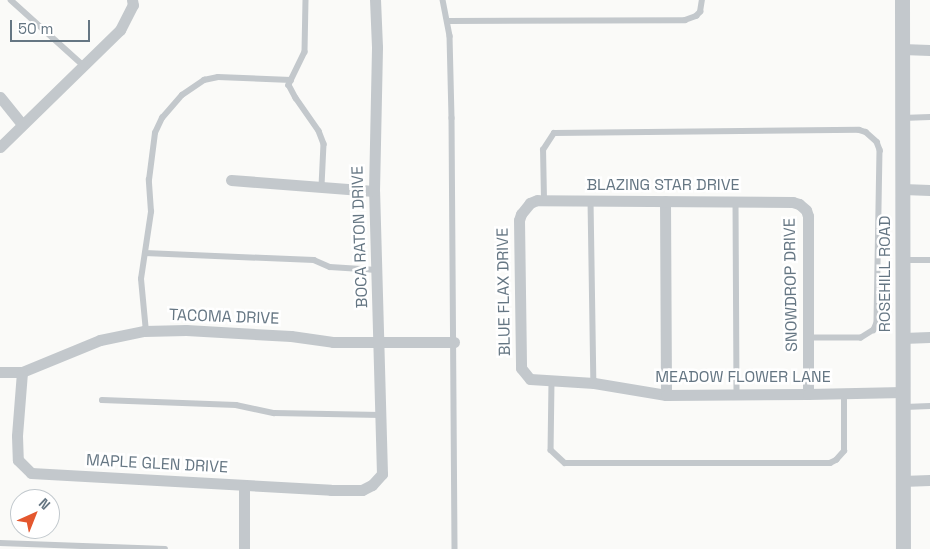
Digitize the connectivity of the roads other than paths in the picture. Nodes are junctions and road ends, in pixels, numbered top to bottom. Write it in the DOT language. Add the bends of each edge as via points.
graph roads {
  1 [pos="11,0"];
  2 [pos="132,0"];
  3 [pos="306,0"];
  4 [pos="375,0"];
  5 [pos="442,0"];
  6 [pos="702,0"];
  7 [pos="902,0"];
  8 [pos="449,21"];
  9 [pos="902,49"];
  10 [pos="930,50"];
  11 [pos="83,66"];
  12 [pos="291,80"];
  13 [pos="0,97"];
  14 [pos="930,117"];
  15 [pos="902,118"];
  16 [pos="22,124"];
  17 [pos="0,147"];
  18 [pos="231,180"];
  19 [pos="322,187"];
  20 [pos="903,189"];
  21 [pos="930,190"];
  22 [pos="374,191"];
  23 [pos="544,200"];
  24 [pos="591,200"];
  25 [pos="665,201"];
  26 [pos="736,202"];
  27 [pos="802,207"];
  28 [pos="525,208"];
  29 [pos="145,252"];
  30 [pos="903,260"];
  31 [pos="930,260"];
  32 [pos="377,270"];
  33 [pos="146,332"];
  34 [pos="930,337"];
  35 [pos="808,338"];
  36 [pos="903,338"];
  37 [pos="454,342"];
  38 [pos="380,344"];
  39 [pos="0,372"];
  40 [pos="22,372"];
  41 [pos="526,376"];
  42 [pos="552,382"];
  43 [pos="594,383"];
  44 [pos="844,393"];
  45 [pos="737,394"];
  46 [pos="808,394"];
  47 [pos="666,395"];
  48 [pos="102,400"];
  49 [pos="903,400"];
  50 [pos="930,406"];
  51 [pos="381,415"];
  52 [pos="382,474"];
  53 [pos="930,480"];
  54 [pos="902,482"];
  55 [pos="244,486"];
  56 [pos="0,543"];
  57 [pos="166,549"];
  58 [pos="244,549"];
  59 [pos="456,549"];
  60 [pos="903,549"];
  1 -- 11 [label="lane"];
  2 -- 11 [label="street" via="133,5 120,30"];
  3 -- 12 [label="lane" via="306,52"];
  4 -- 22 [label="street, BOCA RATON DRIVE"];
  5 -- 8 [label="lane"];
  6 -- 8 [label="lane" via="700,12 685,20"];
  7 -- 9 [label="street, ROSEHILL ROAD"];
  8 -- 37 [label="lane"];
  9 -- 10 [label="street"];
  9 -- 15 [label="street, ROSEHILL ROAD"];
  11 -- 16 [label="street"];
  12 -- 19 [label="lane" via="289,85 313,120 324,144"];
  12 -- 29 [label="lane" via="218,77 204,80 182,95 162,118 153,148 151,212"];
  13 -- 16 [label="street"];
  14 -- 15 [label="lane"];
  15 -- 20 [label="street, ROSEHILL ROAD"];
  16 -- 17 [label="street"];
  18 -- 19 [label="street"];
  19 -- 22 [label="street"];
  20 -- 21 [label="street"];
  20 -- 30 [label="street, ROSEHILL ROAD"];
  22 -- 32 [label="street, BOCA RATON DRIVE"];
  23 -- 24 [label="street, BLAZING STAR DRIVE"];
  23 -- 28 [label="street, BLAZING STAR DRIVE" via="537,200"];
  23 -- 35 [label="lane" via="543,150 554,133 866,132 877,142 880,150 878,323 874,330 861,338"];
  24 -- 25 [label="street, BLAZING STAR DRIVE"];
  24 -- 43 [label="lane"];
  25 -- 26 [label="street, BLAZING STAR DRIVE"];
  25 -- 47 [label="street"];
  26 -- 27 [label="street, BLAZING STAR DRIVE" via="793,202"];
  26 -- 45 [label="lane"];
  27 -- 35 [label="street, SNOWDROP DRIVE" via="808,216"];
  28 -- 41 [label="street, BLUE FLAX DRIVE" via="519,220 521,368"];
  29 -- 32 [label="lane" via="314,260 330,268"];
  29 -- 33 [label="lane" via="141,279"];
  30 -- 31 [label="lane"];
  30 -- 36 [label="street, ROSEHILL ROAD"];
  32 -- 38 [label="street, BOCA RATON DRIVE"];
  33 -- 38 [label="street, TACOMA DRIVE" via="186,330"];
  33 -- 40 [label="street, TACOMA DRIVE" via="100,340"];
  34 -- 36 [label="street"];
  35 -- 46 [label="street, SNOWDROP DRIVE"];
  36 -- 49 [label="street, ROSEHILL ROAD"];
  37 -- 38 [label="street, TACOMA DRIVE"];
  37 -- 59 [label="lane"];
  38 -- 51 [label="street, BOCA RATON DRIVE"];
  39 -- 40 [label="street, TACOMA DRIVE"];
  40 -- 55 [label="street, MAPLE GLEN DRIVE" via="18,460 31,473"];
  41 -- 42 [label="street, MEADOW FLOWER LANE" via="536,381"];
  42 -- 43 [label="street, MEADOW FLOWER LANE"];
  42 -- 44 [label="lane" via="551,450 565,463 830,463 844,451"];
  43 -- 47 [label="street, MEADOW FLOWER LANE"];
  44 -- 46 [label="street, MEADOW FLOWER LANE"];
  44 -- 49 [label="street, MEADOW FLOWER LANE"];
  45 -- 46 [label="street, MEADOW FLOWER LANE"];
  45 -- 47 [label="street, MEADOW FLOWER LANE"];
  48 -- 51 [label="lane" via="236,405 274,413"];
  49 -- 50 [label="lane"];
  49 -- 54 [label="street, ROSEHILL ROAD"];
  51 -- 52 [label="street, BOCA RATON DRIVE"];
  52 -- 55 [label="street, MAPLE GLEN DRIVE" via="362,490"];
  53 -- 54 [label="street"];
  54 -- 60 [label="street, ROSEHILL ROAD"];
  55 -- 58 [label="street"];
  56 -- 57 [label="lane"];
}
